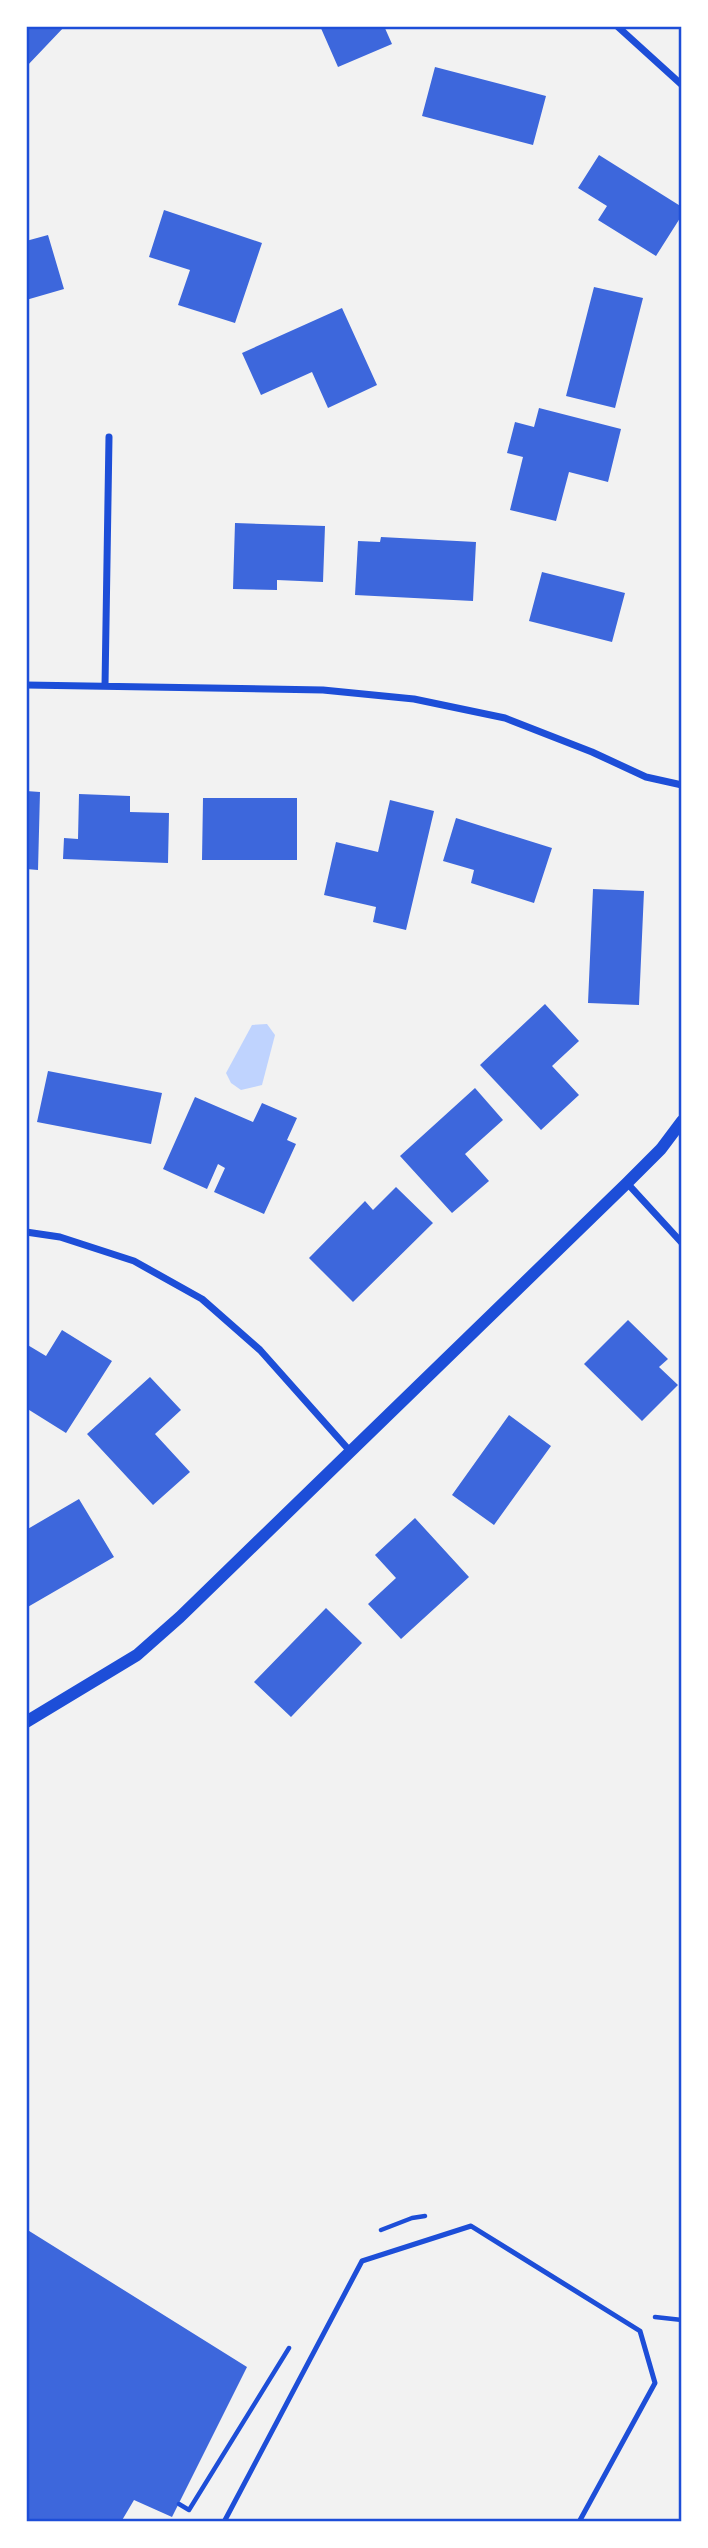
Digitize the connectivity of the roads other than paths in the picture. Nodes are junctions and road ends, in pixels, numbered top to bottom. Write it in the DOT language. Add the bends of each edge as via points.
graph roads {
  1 [pos="617,26"];
  2 [pos="682,85"];
  3 [pos="109,437"];
  4 [pos="26,685"];
  5 [pos="105,686"];
  6 [pos="682,785"];
  7 [pos="682,1121"];
  8 [pos="627,1183"];
  9 [pos="26,1232"];
  10 [pos="682,1243"];
  11 [pos="349,1450"];
  12 [pos="26,1722"];
  13 [pos="224,2522"];
  14 [pos="579,2522"];
  1 -- 2 [label="street"];
  3 -- 5 [label="street"];
  4 -- 5 [label="street"];
  5 -- 6 [label="street" via="323,690 414,699 505,718 646,777"];
  7 -- 8 [label="street"];
  8 -- 10 [label="street"];
  8 -- 11 [label="street"];
  9 -- 11 [label="street" via="60,1237 134,1261 202,1299 260,1350"];
  11 -- 12 [label="street" via="137,1655"];
  13 -- 14 [label="lane" via="362,2261 471,2226 640,2331 655,2383"];
}
